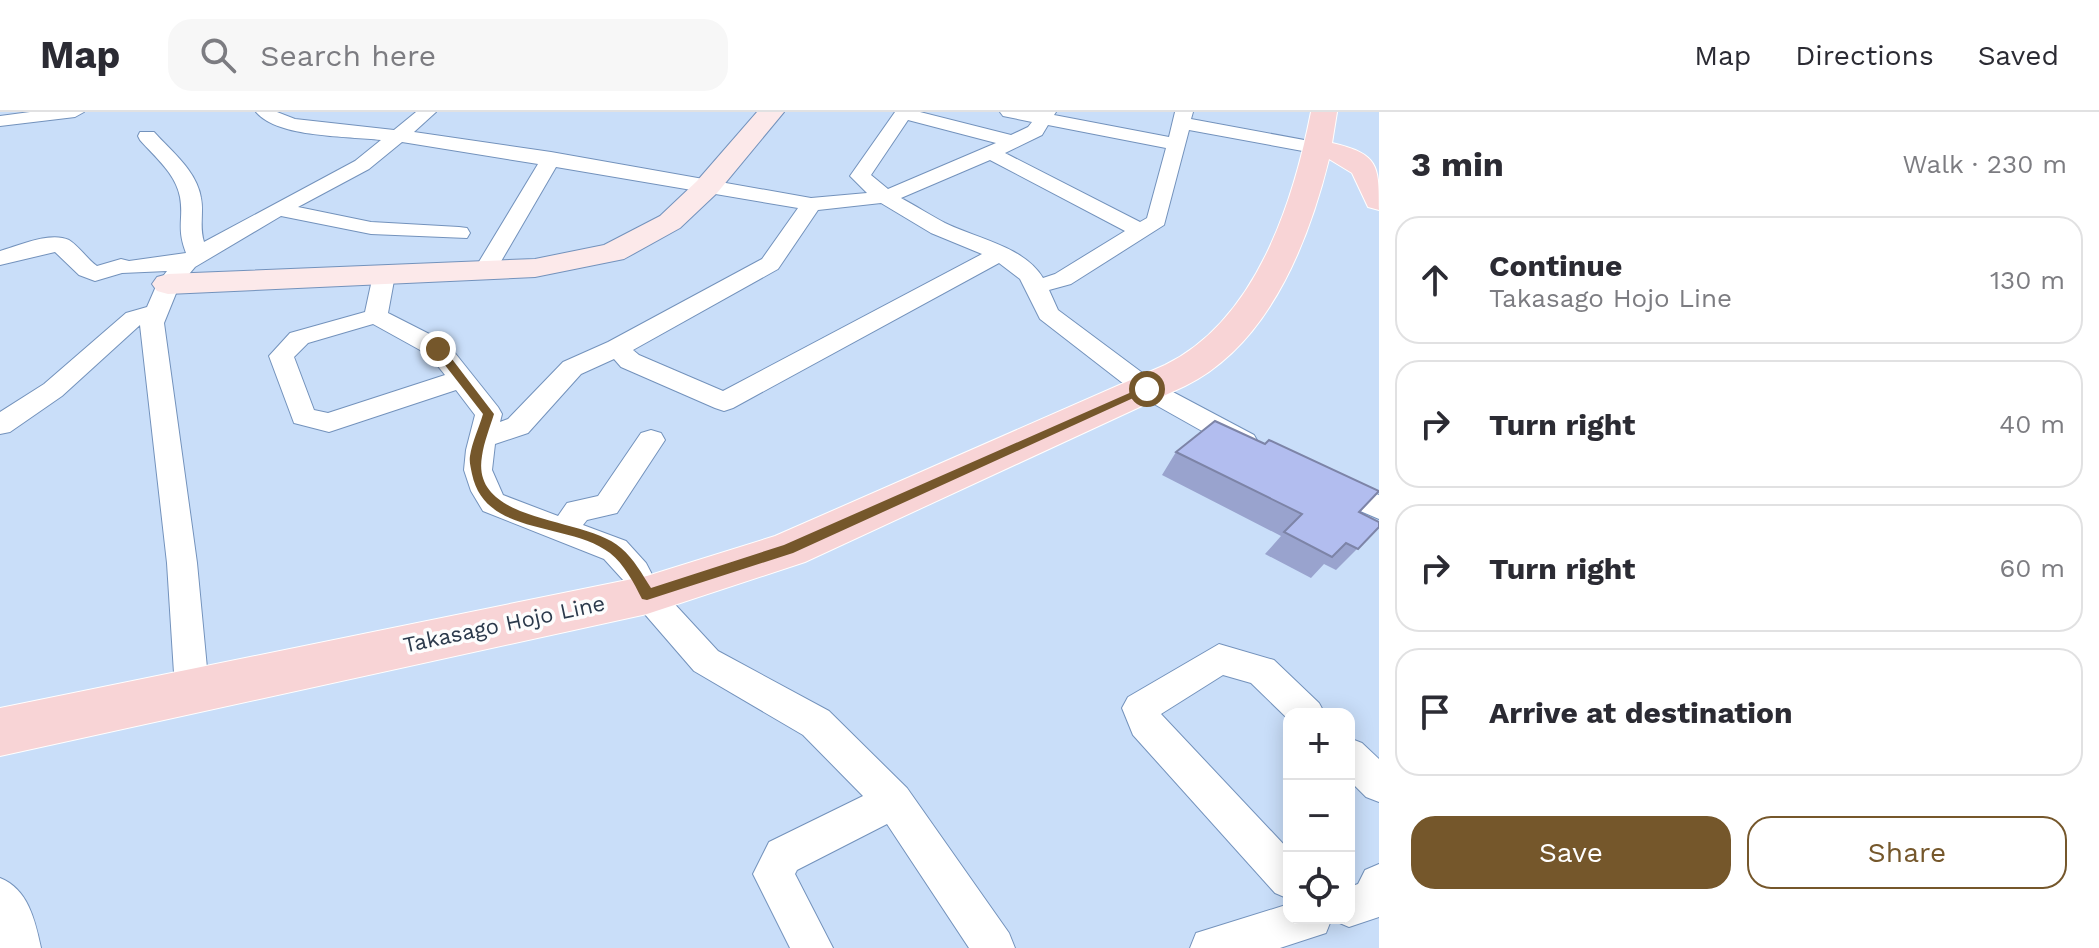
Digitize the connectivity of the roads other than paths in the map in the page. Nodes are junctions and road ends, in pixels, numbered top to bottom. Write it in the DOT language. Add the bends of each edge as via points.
graph roads {
  1 [pos="75,112"];
  2 [pos="265,112"];
  3 [pos="427,112"];
  4 [pos="771,112"];
  5 [pos="904,112"];
  6 [pos="1009,112"];
  7 [pos="1045,115"];
  8 [pos="0,121"];
  9 [pos="1339,125"];
  10 [pos="1180,126"];
  11 [pos="147,136"];
  12 [pos="401,136"];
  13 [pos="1014,142"];
  14 [pos="990,153"];
  15 [pos="551,158"];
  16 [pos="1365,167"];
  17 [pos="707,187"];
  18 [pos="885,197"];
  19 [pos="1379,201"];
  20 [pos="811,204"];
  21 [pos="279,209"];
  22 [pos="1141,231"];
  23 [pos="459,233"];
  24 [pos="1000,254"];
  25 [pos="0,257"];
  26 [pos="485,270"];
  27 [pos="384,275"];
  28 [pos="178,278"];
  29 [pos="1038,286"];
  30 [pos="376,316"];
  31 [pos="617,348"];
  32 [pos="462,379"];
  33 [pos="1147,389"];
  34 [pos="0,425"];
  35 [pos="482,438"];
  36 [pos="651,440"];
  37 [pos="1268,455"];
  38 [pos="1307,475"];
  39 [pos="1379,508"];
  40 [pos="564,530"];
  41 [pos="647,595"];
  42 [pos="192,689"];
  43 [pos="1301,708"];
  44 [pos="0,732"];
  45 [pos="1355,761"];
  46 [pos="1379,784"];
  47 [pos="894,801"];
  48 [pos="1283,872"];
  49 [pos="1379,884"];
  50 [pos="0,898"];
  51 [pos="1355,905"];
  52 [pos="1291,924"];
  53 [pos="20,948"];
  54 [pos="812,948"];
  55 [pos="994,948"];
  56 [pos="1211,948"];
  1 -- 8 [label="street"];
  2 -- 12 [label="street" via="295,125"];
  3 -- 12 [label="street"];
  4 -- 17 [label="street"];
  5 -- 13 [label="street"];
  5 -- 18 [label="street" via="860,176"];
  6 -- 7 [label="street"];
  7 -- 10 [label="street"];
  7 -- 13 [label="street" via="1035,131"];
  9 -- 10 [label="street"];
  9 -- 16 [label="main road" via="1354,158"];
  9 -- 16 [label="main road" via="1366,152"];
  9 -- 33 [label="main road, Takasago Hojo Line" via="1255,303 1197,364"];
  10 -- 22 [label="street" via="1157,221"];
  11 -- 28 [label="street" via="183,176 191,198 189,230 196,252"];
  12 -- 15 [label="street"];
  12 -- 21 [label="street" via="362,165"];
  13 -- 14 [label="street"];
  14 -- 18 [label="street"];
  14 -- 22 [label="street"];
  15 -- 17 [label="street"];
  15 -- 26 [label="street"];
  16 -- 19 [label="main road"];
  17 -- 20 [label="street"];
  17 -- 26 [label="street" via="670,222 613,252 535,268"];
  18 -- 20 [label="street"];
  18 -- 24 [label="street"];
  20 -- 31 [label="street" via="770,264"];
  21 -- 23 [label="street" via="371,228"];
  21 -- 28 [label="street"];
  22 -- 29 [label="street" via="1063,279"];
  24 -- 29 [label="street"];
  24 -- 31 [label="street" via="724,402 630,361"];
  25 -- 28 [label="street" via="61,245 95,274 121,266"];
  26 -- 27 [label="street"];
  27 -- 28 [label="street"];
  27 -- 30 [label="street"];
  28 -- 34 [label="street" via="53,390"];
  28 -- 42 [label="street" via="152,323"];
  29 -- 33 [label="street" via="1048,314"];
  30 -- 32 [label="street" via="438,349"];
  30 -- 32 [label="street" via="299,338 281,356 303,416 329,423"];
  31 -- 35 [label="street" via="572,368 518,426"];
  32 -- 35 [label="street" via="489,414"];
  33 -- 37 [label="street"];
  33 -- 41 [label="main road, Takasago Hojo Line" via="789,549"];
  35 -- 40 [label="street" via="475,459 482,489 493,503"];
  36 -- 40 [label="street" via="607,505 577,511"];
  38 -- 39 [label="street"];
  40 -- 41 [label="street" via="615,550"];
  41 -- 42 [label="main road, Takasago Hojo Line"];
  41 -- 47 [label="street" via="706,661 816,723"];
  42 -- 44 [label="main road, Takasago Hojo Line"];
  43 -- 48 [label="street" via="1262,671 1219,659 1140,708 1146,723"];
  45 -- 46 [label="street"];
  47 -- 54 [label="street" via="783,856 773,874"];
  47 -- 55 [label="street"];
  49 -- 51 [label="street" via="1372,900"];
  50 -- 53 [label="street" via="14,920"];
  52 -- 56 [label="street"];
}
